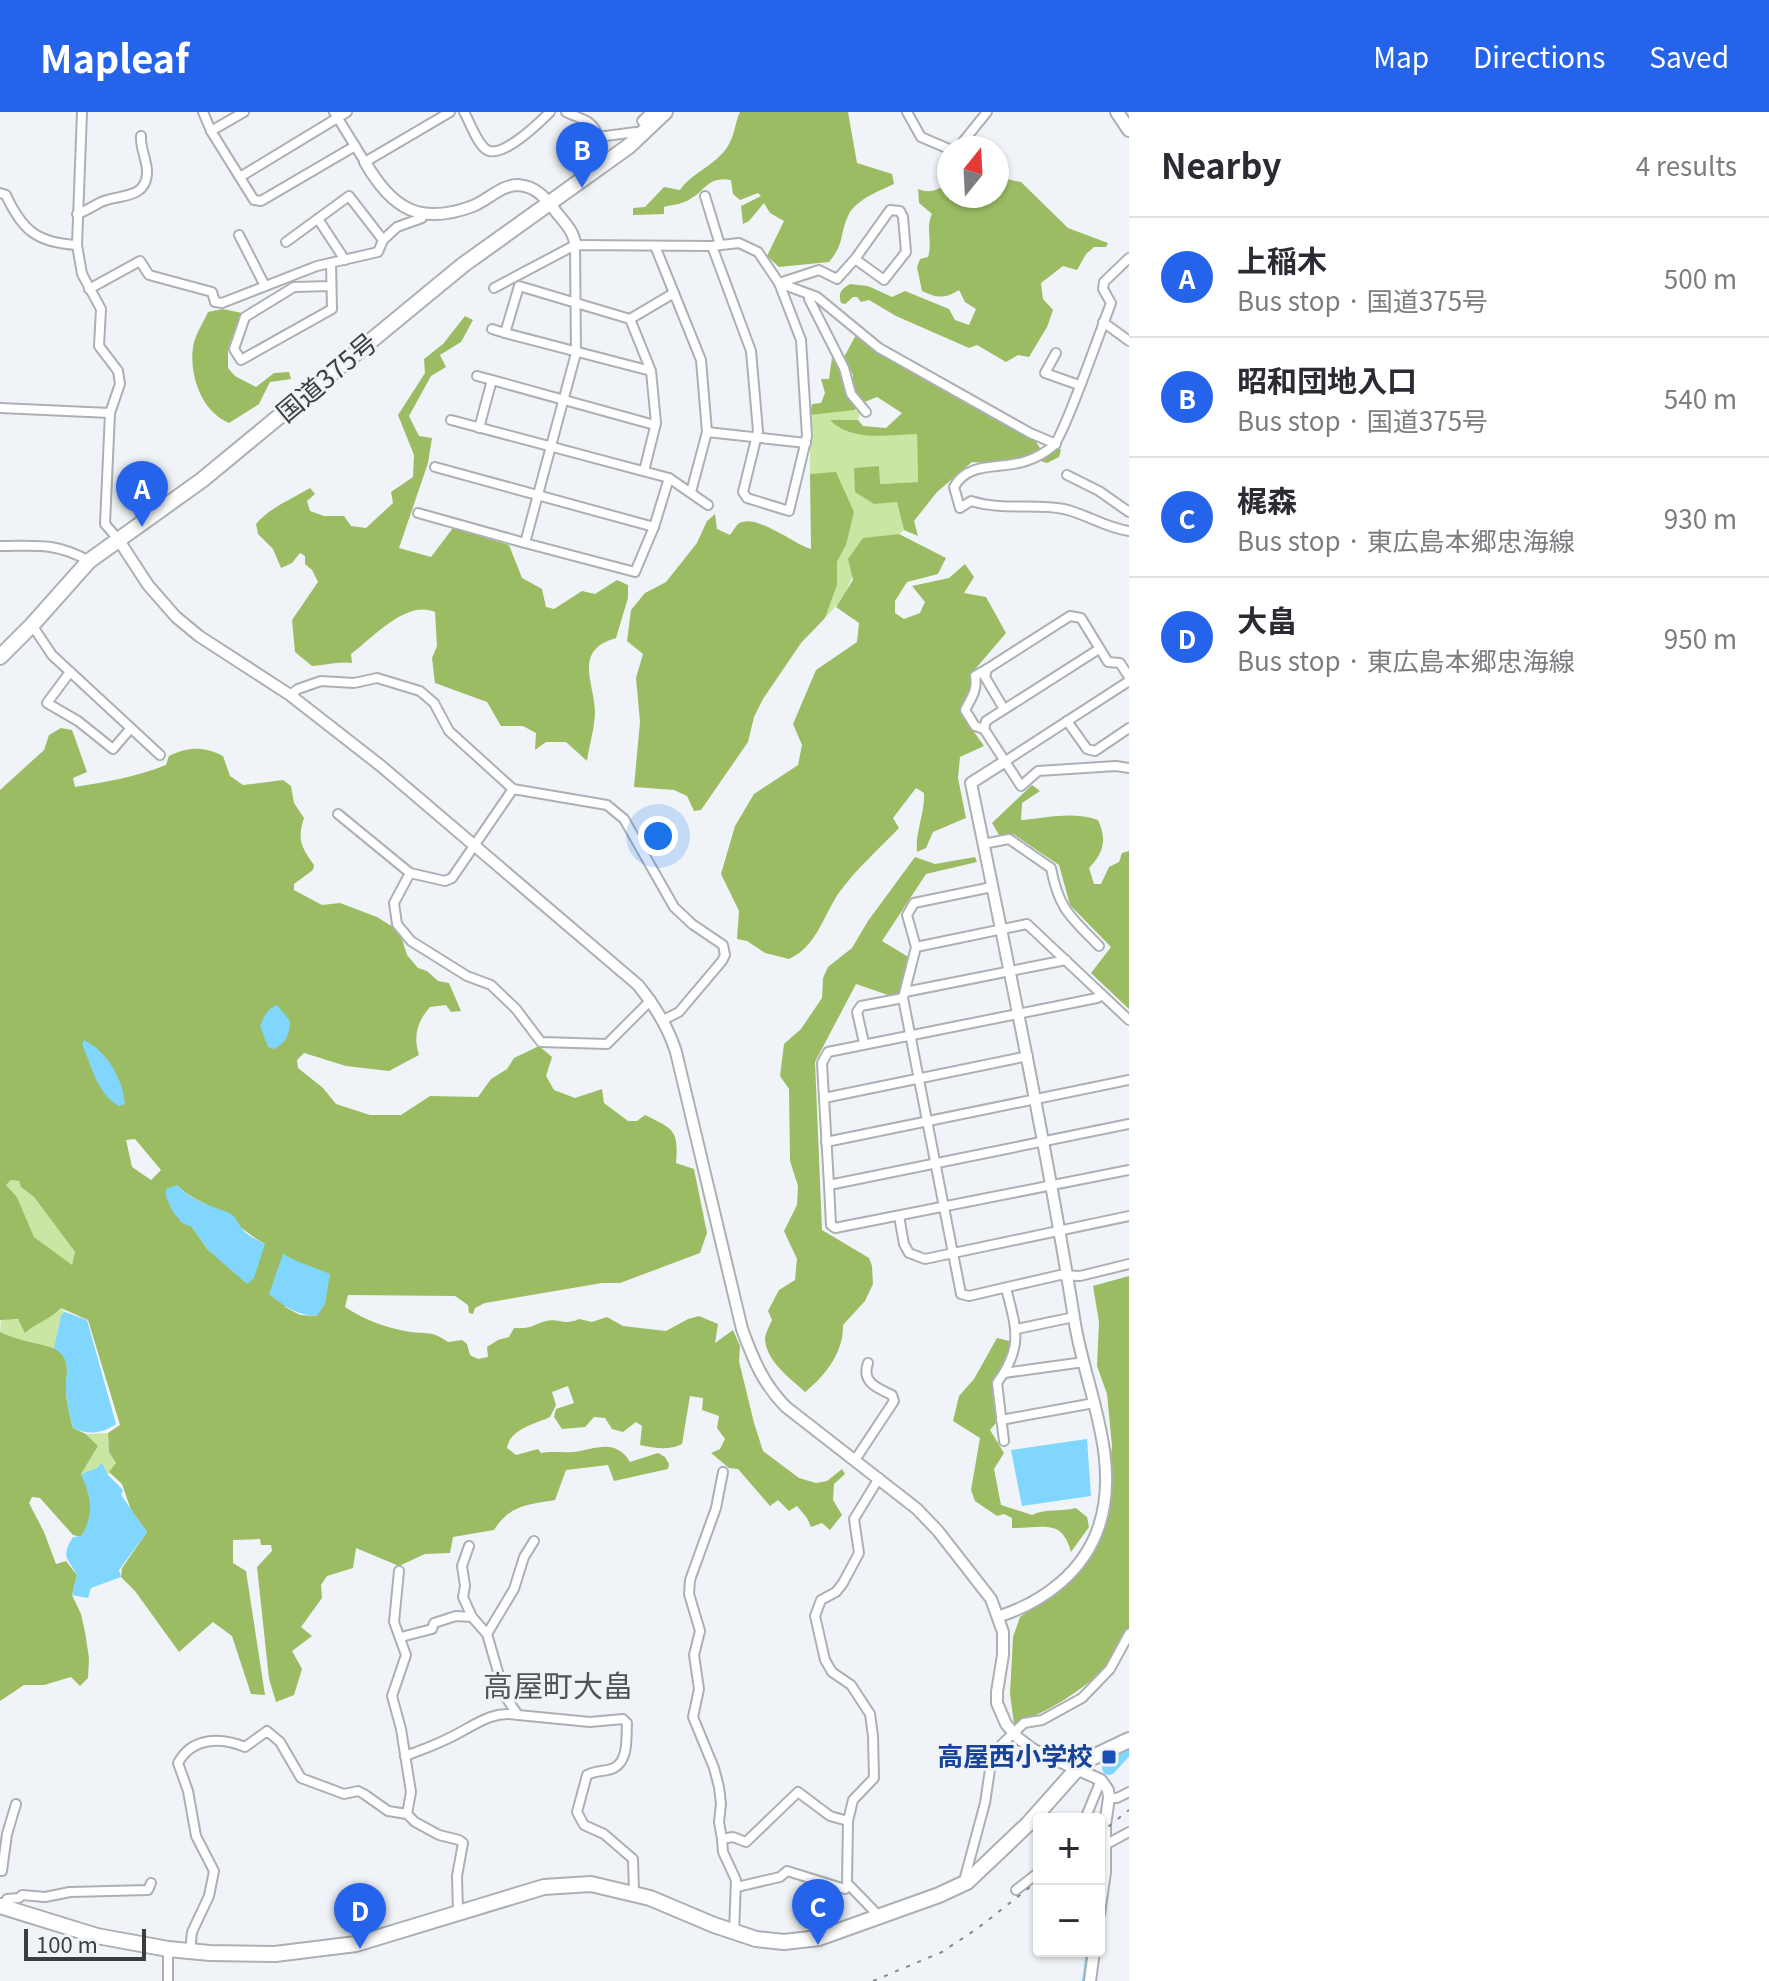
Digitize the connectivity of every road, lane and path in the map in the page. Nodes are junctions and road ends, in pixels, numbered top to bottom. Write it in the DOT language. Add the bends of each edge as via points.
graph roads {
  1 [pos="82,112"];
  2 [pos="203,112"];
  3 [pos="244,112"];
  4 [pos="347,112"];
  5 [pos="450,112"];
  6 [pos="464,112"];
  7 [pos="550,112"];
  8 [pos="566,112"];
  9 [pos="651,112"];
  10 [pos="665,112"];
  11 [pos="907,112"];
  12 [pos="987,112"];
  13 [pos="1117,112"];
  14 [pos="335,115"];
  15 [pos="1129,130"];
  16 [pos="211,131"];
  17 [pos="646,132"];
  18 [pos="141,136"];
  19 [pos="968,136"];
  20 [pos="937,144"];
  21 [pos="355,146"];
  22 [pos="365,162"];
  23 [pos="240,177"];
  24 [pos="0,193"];
  25 [pos="705,196"];
  26 [pos="549,203"];
  27 [pos="422,213"];
  28 [pos="77,214"];
  29 [pos="318,219"];
  30 [pos="239,235"];
  31 [pos="383,240"];
  32 [pos="286,242"];
  33 [pos="77,245"];
  34 [pos="575,245"];
  35 [pos="655,246"];
  36 [pos="716,246"];
  37 [pos="1129,258"];
  38 [pos="855,259"];
  39 [pos="345,260"];
  40 [pos="331,263"];
  41 [pos="779,283"];
  42 [pos="265,286"];
  43 [pos="331,286"];
  44 [pos="494,288"];
  45 [pos="89,289"];
  46 [pos="674,293"];
  47 [pos="809,294"];
  48 [pos="576,303"];
  49 [pos="630,319"];
  50 [pos="1103,322"];
  51 [pos="492,329"];
  52 [pos="505,333"];
  53 [pos="1129,341"];
  54 [pos="576,353"];
  55 [pos="1056,353"];
  56 [pos="651,371"];
  57 [pos="477,376"];
  58 [pos="492,380"];
  59 [pos="1079,385"];
  60 [pos="562,400"];
  61 [pos="0,408"];
  62 [pos="866,412"];
  63 [pos="110,413"];
  64 [pos="451,420"];
  65 [pos="656,423"];
  66 [pos="479,428"];
  67 [pos="707,432"];
  68 [pos="758,437"];
  69 [pos="806,443"];
  70 [pos="1056,444"];
  71 [pos="551,446"];
  72 [pos="435,467"];
  73 [pos="644,471"];
  74 [pos="1067,475"];
  75 [pos="669,478"];
  76 [pos="691,492"];
  77 [pos="538,495"];
  78 [pos="708,505"];
  79 [pos="1129,512"];
  80 [pos="418,513"];
  81 [pos="654,527"];
  82 [pos="1129,531"];
  83 [pos="118,539"];
  84 [pos="525,543"];
  85 [pos="0,546"];
  86 [pos="89,561"];
  87 [pos="32,625"];
  88 [pos="1099,649"];
  89 [pos="0,657"];
  90 [pos="987,669"];
  91 [pos="70,672"];
  92 [pos="1129,679"];
  93 [pos="290,695"];
  94 [pos="1004,709"];
  95 [pos="1067,721"];
  96 [pos="131,728"];
  97 [pos="1129,728"];
  98 [pos="984,729"];
  99 [pos="160,755"];
  100 [pos="1004,762"];
  101 [pos="1129,768"];
  102 [pos="513,789"];
  103 [pos="338,814"];
  104 [pos="475,844"];
  105 [pos="983,844"];
  106 [pos="410,873"];
  107 [pos="992,887"];
  108 [pos="1001,928"];
  109 [pos="1099,946"];
  110 [pos="916,947"];
  111 [pos="1066,960"];
  112 [pos="1011,972"];
  113 [pos="904,995"];
  114 [pos="1102,995"];
  115 [pos="651,1000"];
  116 [pos="1020,1013"];
  117 [pos="663,1020"];
  118 [pos="1129,1020"];
  119 [pos="910,1035"];
  120 [pos="864,1043"];
  121 [pos="1028,1056"];
  122 [pos="918,1078"];
  123 [pos="1129,1080"];
  124 [pos="824,1098"];
  125 [pos="1036,1099"];
  126 [pos="927,1121"];
  127 [pos="1129,1124"];
  128 [pos="826,1142"];
  129 [pos="1044,1142"];
  130 [pos="935,1164"];
  131 [pos="1129,1170"];
  132 [pos="829,1185"];
  133 [pos="1052,1185"];
  134 [pos="944,1207"];
  135 [pos="899,1216"];
  136 [pos="1129,1216"];
  137 [pos="1060,1229"];
  138 [pos="952,1253"];
  139 [pos="1129,1264"];
  140 [pos="1068,1275"];
  141 [pos="1006,1288"];
  142 [pos="1074,1317"];
  143 [pos="1017,1329"];
  144 [pos="1084,1362"];
  145 [pos="868,1363"];
  146 [pos="1004,1373"];
  147 [pos="1094,1403"];
  148 [pos="1001,1420"];
  149 [pos="1004,1441"];
  150 [pos="855,1460"];
  151 [pos="723,1472"];
  152 [pos="879,1478"];
  153 [pos="534,1541"];
  154 [pos="469,1546"];
  155 [pos="399,1571"];
  156 [pos="1000,1616"];
  157 [pos="472,1617"];
  158 [pos="487,1634"];
  159 [pos="1129,1634"];
  160 [pos="401,1637"];
  161 [pos="518,1715"];
  162 [pos="1012,1733"];
  163 [pos="1129,1740"];
  164 [pos="405,1756"];
  165 [pos="1077,1769"];
  166 [pos="1101,1780"];
  167 [pos="1129,1792"];
  168 [pos="1109,1798"];
  169 [pos="16,1804"];
  170 [pos="1087,1813"];
  171 [pos="407,1814"];
  172 [pos="848,1821"];
  173 [pos="1105,1825"];
  174 [pos="1129,1832"];
  175 [pos="722,1839"];
  176 [pos="1105,1845"];
  177 [pos="0,1871"];
  178 [pos="1033,1877"];
  179 [pos="967,1882"];
  180 [pos="151,1883"];
  181 [pos="849,1886"];
  182 [pos="737,1887"];
  183 [pos="1016,1890"];
  184 [pos="634,1892"];
  185 [pos="1,1906"];
  186 [pos="458,1912"];
  187 [pos="879,1916"];
  188 [pos="734,1932"];
  189 [pos="168,1949"];
  190 [pos="190,1951"];
  191 [pos="1093,1957"];
  192 [pos="168,1981"];
  193 [pos="1090,1981"];
  1 -- 28 [label="street"];
  2 -- 16 [label="street"];
  3 -- 16 [label="street"];
  4 -- 14 [label="street"];
  5 -- 22 [label="street"];
  6 -- 7 [label="street" via="484,147 497,152"];
  8 -- 17 [label="street" via="580,116 598,137"];
  9 -- 17 [label="street" via="642,121"];
  10 -- 17 [label="main road, 国道375号"];
  11 -- 20 [label="street" via="921,137"];
  12 -- 19 [label="street"];
  13 -- 15 [label="main road"];
  14 -- 21 [label="street"];
  14 -- 23 [label="street"];
  16 -- 23 [label="street"];
  17 -- 26 [label="main road, 国道375号"];
  18 -- 28 [label="street" via="148,172 142,188"];
  21 -- 22 [label="street"];
  21 -- 23 [label="street" via="261,201 254,200"];
  22 -- 27 [label="street" via="385,194"];
  24 -- 33 [label="street" via="32,234"];
  25 -- 36 [label="street"];
  26 -- 27 [label="street" via="531,188 513,185 473,206"];
  26 -- 34 [label="street" via="575,237"];
  26 -- 83 [label="main road, 国道375号" via="463,265 202,480"];
  27 -- 31 [label="street" via="422,218 397,227"];
  28 -- 33 [label="street"];
  29 -- 31 [label="street" via="349,196"];
  29 -- 32 [label="street"];
  29 -- 39 [label="street"];
  30 -- 42 [label="street"];
  31 -- 39 [label="street" via="378,252"];
  33 -- 45 [label="street"];
  34 -- 35 [label="street"];
  34 -- 44 [label="street"];
  34 -- 48 [label="street"];
  35 -- 36 [label="street"];
  35 -- 46 [label="street"];
  36 -- 41 [label="street" via="748,245"];
  36 -- 68 [label="street" via="751,351"];
  37 -- 50 [label="street" via="1104,282 1111,303"];
  38 -- 38 [label="street" via="890,210 900,211 906,252 884,280"];
  38 -- 41 [label="street" via="837,279 819,270"];
  39 -- 40 [label="street"];
  40 -- 42 [label="street"];
  40 -- 43 [label="street"];
  41 -- 47 [label="street"];
  41 -- 69 [label="street" via="801,340"];
  42 -- 45 [label="street" via="215,302 212,292 149,275 140,261"];
  43 -- 43 [label="street" via="294,287 245,317 234,349 241,360 332,309"];
  45 -- 63 [label="street" via="101,309 99,346 118,371 120,384"];
  46 -- 49 [label="street"];
  46 -- 67 [label="street" via="701,360"];
  47 -- 62 [label="street" via="851,394"];
  47 -- 70 [label="street" via="879,348"];
  48 -- 49 [label="street"];
  48 -- 52 [label="street" via="519,286"];
  48 -- 54 [label="street"];
  49 -- 56 [label="street"];
  50 -- 53 [label="street"];
  50 -- 59 [label="street"];
  51 -- 52 [label="street"];
  52 -- 54 [label="street"];
  54 -- 56 [label="street"];
  54 -- 60 [label="street"];
  55 -- 59 [label="street" via="1045,373"];
  56 -- 65 [label="street"];
  57 -- 58 [label="street"];
  58 -- 60 [label="street"];
  58 -- 66 [label="street"];
  59 -- 70 [label="street"];
  60 -- 65 [label="street"];
  60 -- 71 [label="street"];
  61 -- 63 [label="street"];
  63 -- 83 [label="street" via="105,524"];
  64 -- 66 [label="street"];
  65 -- 73 [label="street"];
  66 -- 71 [label="street"];
  67 -- 68 [label="street"];
  67 -- 76 [label="street"];
  68 -- 69 [label="street"];
  68 -- 69 [label="street" via="743,492 783,511 789,511"];
  70 -- 82 [label="street" via="1028,461 975,468 954,487 960,508 971,501 1064,509"];
  71 -- 73 [label="street"];
  71 -- 77 [label="street"];
  72 -- 77 [label="street"];
  73 -- 75 [label="street"];
  74 -- 79 [label="street"];
  75 -- 76 [label="street"];
  75 -- 81 [label="street"];
  76 -- 78 [label="street"];
  77 -- 81 [label="street"];
  77 -- 84 [label="street"];
  80 -- 84 [label="street"];
  81 -- 84 [label="street" via="635,572"];
  83 -- 86 [label="main road, 国道375号"];
  83 -- 93 [label="street" via="176,617"];
  85 -- 86 [label="street" via="58,546"];
  86 -- 87 [label="main road, 国道375号"];
  87 -- 89 [label="main road, 国道375号"];
  87 -- 91 [label="street"];
  88 -- 90 [label="street" via="1081,618 1070,616"];
  88 -- 92 [label="street" via="1108,662 1120,663"];
  88 -- 94 [label="street"];
  90 -- 94 [label="street" via="985,677"];
  90 -- 98 [label="street" via="975,676 974,695 965,710 975,726"];
  91 -- 96 [label="street"];
  91 -- 96 [label="street" via="47,703 113,749"];
  92 -- 95 [label="street"];
  93 -- 102 [label="street" via="321,681 377,678 420,691 434,703 449,731"];
  93 -- 104 [label="street"];
  94 -- 98 [label="street" via="986,721"];
  95 -- 97 [label="street" via="1087,749 1095,751"];
  95 -- 100 [label="street"];
  96 -- 99 [label="street"];
  98 -- 100 [label="street"];
  100 -- 101 [label="street" via="1021,786 1038,771"];
  100 -- 105 [label="street" via="971,783"];
  102 -- 104 [label="street"];
  102 -- 117 [label="street" via="615,810 674,907 723,945 722,961 679,1012"];
  103 -- 106 [label="street"];
  104 -- 106 [label="street" via="447,881"];
  104 -- 115 [label="street"];
  105 -- 107 [label="street"];
  105 -- 109 [label="street" via="1009,839 1051,868 1065,910"];
  106 -- 115 [label="street" via="394,903 397,924 411,941 491,985 541,1042 607,1044"];
  107 -- 108 [label="street"];
  107 -- 110 [label="street" via="914,903 907,915"];
  108 -- 110 [label="street"];
  108 -- 111 [label="street" via="1027,924"];
  108 -- 112 [label="street"];
  110 -- 113 [label="street"];
  111 -- 112 [label="street"];
  111 -- 114 [label="street"];
  112 -- 113 [label="street"];
  112 -- 116 [label="street"];
  113 -- 119 [label="street"];
  113 -- 120 [label="street" via="861,1006 857,1012"];
  114 -- 116 [label="street"];
  114 -- 118 [label="street"];
  115 -- 117 [label="street"];
  116 -- 119 [label="street"];
  116 -- 121 [label="street"];
  117 -- 150 [label="street" via="676,1052 753,1361 786,1407"];
  119 -- 120 [label="street"];
  119 -- 122 [label="street"];
  120 -- 124 [label="street" via="828,1052 822,1063"];
  121 -- 122 [label="street"];
  121 -- 125 [label="street"];
  122 -- 124 [label="street"];
  122 -- 126 [label="street"];
  123 -- 125 [label="street"];
  124 -- 128 [label="street"];
  125 -- 126 [label="street"];
  125 -- 129 [label="street"];
  126 -- 128 [label="street"];
  126 -- 130 [label="street"];
  127 -- 129 [label="street"];
  128 -- 132 [label="street"];
  129 -- 130 [label="street"];
  129 -- 133 [label="street"];
  130 -- 132 [label="street"];
  130 -- 134 [label="street"];
  131 -- 133 [label="street"];
  132 -- 135 [label="street" via="835,1228"];
  133 -- 134 [label="street"];
  133 -- 137 [label="street"];
  134 -- 135 [label="street"];
  134 -- 138 [label="street"];
  135 -- 138 [label="street" via="909,1253 925,1259"];
  136 -- 137 [label="street"];
  137 -- 138 [label="street"];
  137 -- 140 [label="street"];
  138 -- 141 [label="street" via="961,1294"];
  139 -- 140 [label="street"];
  140 -- 141 [label="street"];
  140 -- 142 [label="street"];
  141 -- 143 [label="street"];
  142 -- 143 [label="street"];
  142 -- 144 [label="street"];
  143 -- 146 [label="street"];
  144 -- 146 [label="street"];
  144 -- 147 [label="street"];
  145 -- 150 [label="street" via="867,1379 894,1401"];
  146 -- 148 [label="street" via="996,1392"];
  147 -- 148 [label="street"];
  147 -- 156 [label="street" via="1105,1472 1095,1537 1078,1564 1045,1596"];
  148 -- 149 [label="street"];
  150 -- 152 [label="street"];
  151 -- 175 [label="street" via="689,1594 700,1631 694,1655 699,1689 693,1717 719,1787"];
  152 -- 156 [label="street" via="938,1531"];
  152 -- 172 [label="street" via="854,1519 860,1545 856,1562 836,1592 821,1600 815,1616 825,1660 870,1714 874,1778 853,1800"];
  153 -- 158 [label="street"];
  154 -- 157 [label="street" via="462,1566 463,1597"];
  155 -- 160 [label="street" via="394,1622"];
  156 -- 162 [label="street" via="1003,1655 997,1703"];
  157 -- 158 [label="street"];
  157 -- 160 [label="street" via="444,1619 432,1629"];
  158 -- 161 [label="street" via="505,1696"];
  159 -- 162 [label="street" via="1110,1669 1082,1698"];
  160 -- 164 [label="street" via="406,1655 392,1696"];
  161 -- 164 [label="street" via="487,1717"];
  161 -- 184 [label="street" via="627,1723 621,1761 587,1775 577,1812 584,1825 604,1834 633,1859"];
  162 -- 165 [label="street" via="1034,1750"];
  162 -- 179 [label="street" via="991,1763"];
  163 -- 165 [label="main road"];
  164 -- 171 [label="street" via="411,1792"];
  165 -- 166 [label="street"];
  165 -- 179 [label="main road"];
  166 -- 168 [label="street"];
  166 -- 170 [label="street"];
  167 -- 168 [label="street"];
  168 -- 173 [label="street"];
  169 -- 177 [label="street"];
  171 -- 186 [label="street" via="463,1843"];
  171 -- 190 [label="street" via="388,1811 358,1791 344,1794 301,1778 280,1742 267,1731 245,1747 219,1740 196,1745 178,1763 196,1836 214,1871"];
  172 -- 175 [label="street" via="830,1816 798,1792 746,1842"];
  172 -- 181 [label="street"];
  174 -- 176 [label="street"];
  175 -- 182 [label="street"];
  178 -- 183 [label="street"];
  179 -- 187 [label="main road"];
  180 -- 185 [label="street" via="148,1890 22,1895"];
  181 -- 182 [label="street" via="787,1871"];
  181 -- 187 [label="street"];
  182 -- 188 [label="street"];
  184 -- 186 [label="main road" via="591,1884 544,1887"];
  184 -- 188 [label="main road"];
  185 -- 189 [label="main road" via="97,1936"];
  186 -- 190 [label="main road" via="356,1944 275,1954"];
  187 -- 188 [label="main road" via="819,1938 756,1939"];
  189 -- 190 [label="main road"];
  189 -- 192 [label="street"];
  191 -- 193 [label="street"];
}
